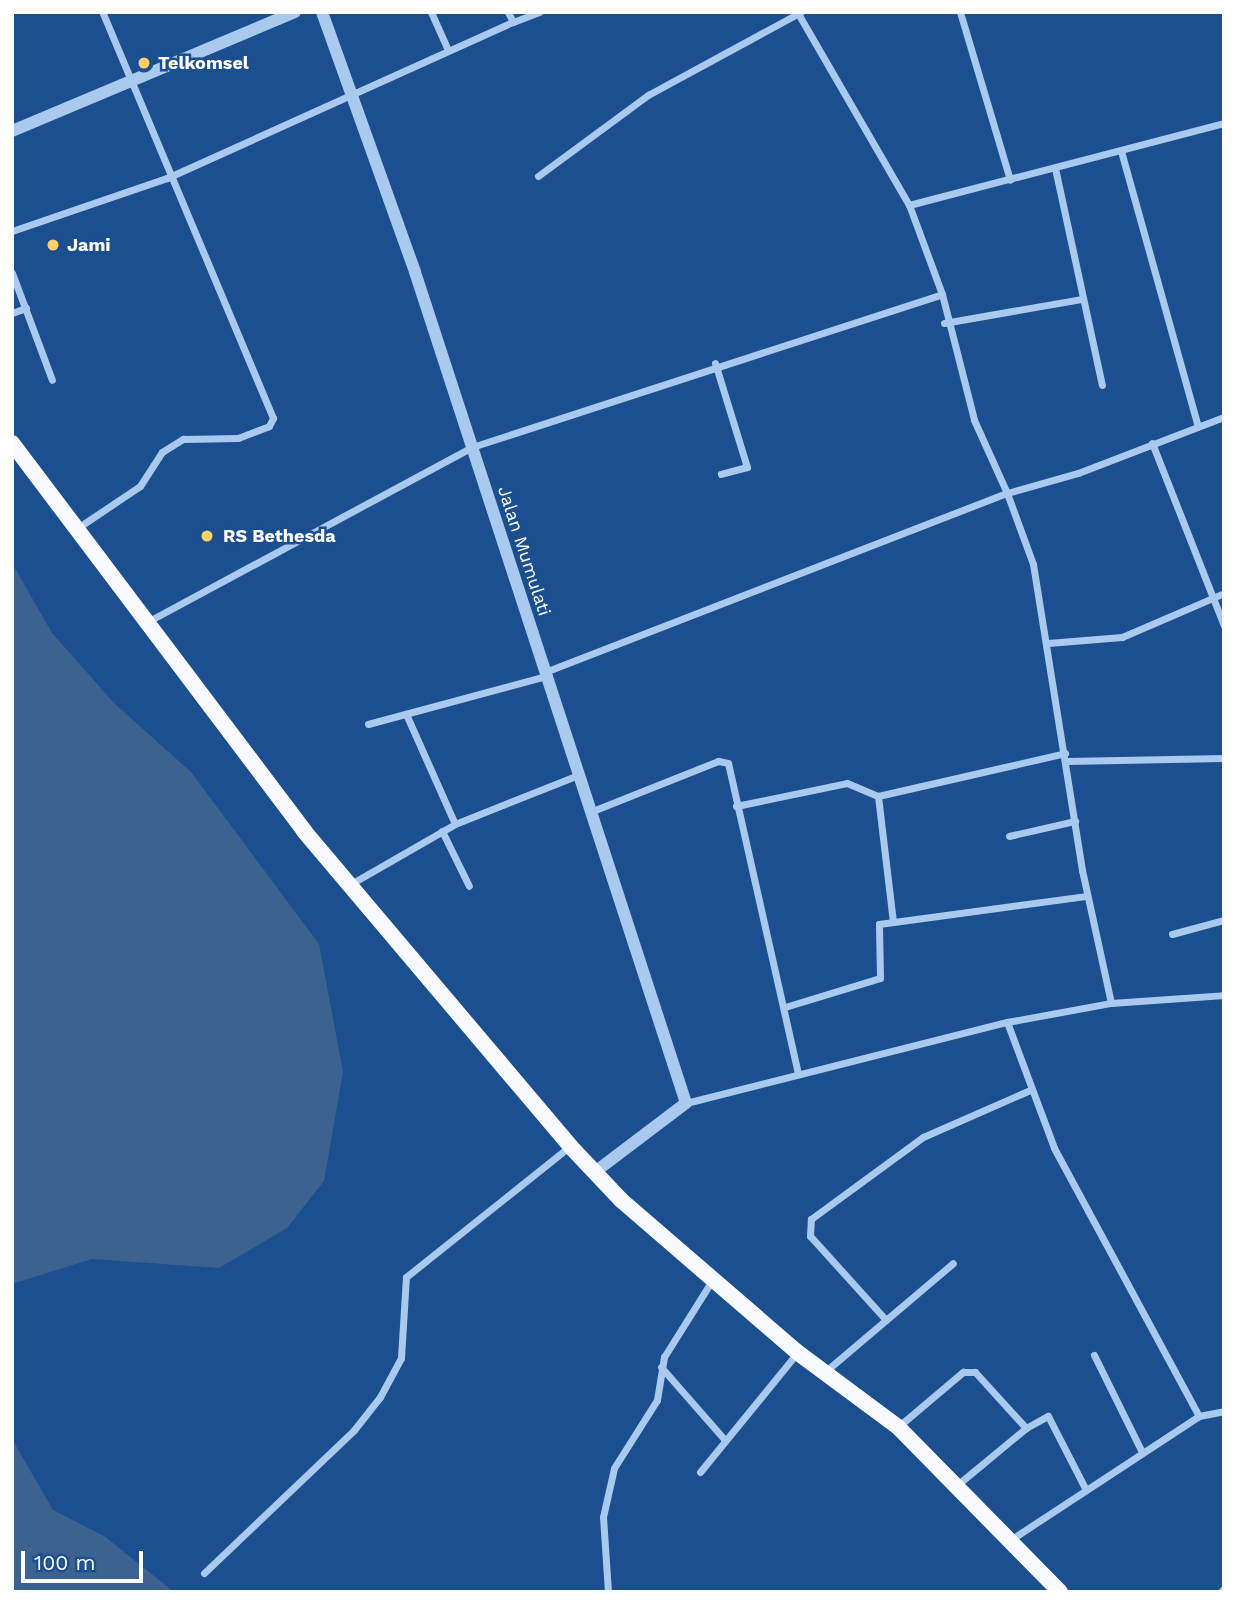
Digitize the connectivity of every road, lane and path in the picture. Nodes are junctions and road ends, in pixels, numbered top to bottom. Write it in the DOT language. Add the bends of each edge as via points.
graph roads {
  1 [pos="102,12"];
  2 [pos="295,12"];
  3 [pos="322,12"];
  4 [pos="431,12"];
  5 [pos="508,12"];
  6 [pos="539,12"];
  7 [pos="960,12"];
  8 [pos="799,13"];
  9 [pos="513,22"];
  10 [pos="448,50"];
  11 [pos="129,82"];
  12 [pos="349,95"];
  13 [pos="1224,123"];
  14 [pos="13,129"];
  15 [pos="1121,151"];
  16 [pos="1055,168"];
  17 [pos="538,176"];
  18 [pos="167,177"];
  19 [pos="1010,180"];
  20 [pos="909,205"];
  21 [pos="12,232"];
  22 [pos="12,274"];
  23 [pos="942,294"];
  24 [pos="1081,299"];
  25 [pos="26,307"];
  26 [pos="12,313"];
  27 [pos="944,323"];
  28 [pos="715,363"];
  29 [pos="52,380"];
  30 [pos="1102,385"];
  31 [pos="1224,417"];
  32 [pos="1198,426"];
  33 [pos="12,443"];
  34 [pos="1152,443"];
  35 [pos="472,447"];
  36 [pos="721,474"];
  37 [pos="1007,493"];
  38 [pos="75,530"];
  39 [pos="1224,593"];
  40 [pos="1215,597"];
  41 [pos="146,623"];
  42 [pos="1224,626"];
  43 [pos="1048,643"];
  44 [pos="545,674"];
  45 [pos="406,714"];
  46 [pos="368,724"];
  47 [pos="1066,757"];
  48 [pos="1224,758"];
  49 [pos="578,775"];
  50 [pos="878,796"];
  51 [pos="736,806"];
  52 [pos="590,812"];
  53 [pos="1075,821"];
  54 [pos="455,824"];
  55 [pos="442,831"];
  56 [pos="1009,836"];
  57 [pos="349,885"];
  58 [pos="469,886"];
  59 [pos="1087,896"];
  60 [pos="1224,920"];
  61 [pos="894,922"];
  62 [pos="1172,934"];
  63 [pos="1224,995"];
  64 [pos="1111,1003"];
  65 [pos="785,1007"];
  66 [pos="1007,1022"];
  67 [pos="798,1074"];
  68 [pos="1030,1090"];
  69 [pos="686,1103"];
  70 [pos="570,1146"];
  71 [pos="596,1171"];
  72 [pos="953,1263"];
  73 [pos="713,1278"];
  74 [pos="886,1320"];
  75 [pos="797,1352"];
  76 [pos="1094,1355"];
  77 [pos="661,1367"];
  78 [pos="827,1370"];
  79 [pos="1224,1411"];
  80 [pos="1199,1416"];
  81 [pos="898,1427"];
  82 [pos="1026,1428"];
  83 [pos="725,1440"];
  84 [pos="1142,1452"];
  85 [pos="700,1472"];
  86 [pos="955,1487"];
  87 [pos="1085,1488"];
  88 [pos="1009,1541"];
  89 [pos="204,1573"];
  90 [pos="608,1592"];
  91 [pos="1060,1592"];
  1 -- 11 [label="street"];
  2 -- 11 [label="street"];
  3 -- 12 [label="street, Jalan Mumulati"];
  4 -- 10 [label="street"];
  5 -- 9 [label="street"];
  6 -- 9 [label="street"];
  7 -- 19 [label="street"];
  8 -- 17 [label="street" via="648,95"];
  8 -- 20 [label="street"];
  9 -- 10 [label="street"];
  10 -- 12 [label="street"];
  11 -- 14 [label="street"];
  11 -- 18 [label="street"];
  12 -- 18 [label="street"];
  12 -- 35 [label="street, Jalan Mumulati"];
  13 -- 15 [label="street"];
  15 -- 16 [label="street"];
  15 -- 32 [label="street"];
  16 -- 19 [label="street"];
  16 -- 24 [label="street" via="1074,234"];
  18 -- 21 [label="street"];
  18 -- 38 [label="street" via="273,422 238,438 183,439 162,452 140,486"];
  19 -- 20 [label="street"];
  20 -- 23 [label="street"];
  22 -- 25 [label="street"];
  23 -- 27 [label="street"];
  23 -- 28 [label="street"];
  24 -- 27 [label="street"];
  24 -- 30 [label="street"];
  25 -- 26 [label="street"];
  25 -- 29 [label="street"];
  27 -- 37 [label="street" via="988,460"];
  28 -- 35 [label="street"];
  28 -- 36 [label="street" via="747,467"];
  31 -- 32 [label="street"];
  32 -- 34 [label="street"];
  33 -- 38 [label="highway"];
  34 -- 37 [label="street"];
  34 -- 40 [label="street"];
  35 -- 41 [label="street"];
  35 -- 44 [label="street, Jalan Mumulati"];
  37 -- 43 [label="street" via="1026,535"];
  37 -- 44 [label="street"];
  38 -- 41 [label="highway"];
  39 -- 40 [label="street"];
  40 -- 42 [label="street"];
  40 -- 43 [label="street" via="1122,637"];
  41 -- 57 [label="highway"];
  43 -- 47 [label="street"];
  44 -- 45 [label="street"];
  44 -- 49 [label="street, Jalan Mumulati"];
  45 -- 46 [label="street"];
  45 -- 54 [label="street"];
  47 -- 48 [label="street"];
  47 -- 50 [label="street"];
  47 -- 53 [label="street"];
  49 -- 52 [label="street, Jalan Mumulati"];
  49 -- 54 [label="street"];
  50 -- 51 [label="street" via="846,783"];
  50 -- 61 [label="street"];
  51 -- 52 [label="street" via="724,760"];
  51 -- 65 [label="street"];
  52 -- 69 [label="street, Jalan Mumulati"];
  53 -- 56 [label="street"];
  53 -- 59 [label="street"];
  54 -- 55 [label="street"];
  55 -- 57 [label="street"];
  55 -- 58 [label="street"];
  57 -- 70 [label="highway"];
  59 -- 61 [label="street"];
  59 -- 64 [label="street"];
  60 -- 62 [label="street"];
  61 -- 65 [label="street" via="875,929 880,978"];
  63 -- 64 [label="street"];
  64 -- 66 [label="street"];
  65 -- 67 [label="street"];
  66 -- 67 [label="street"];
  66 -- 68 [label="street"];
  67 -- 69 [label="street"];
  68 -- 74 [label="street" via="923,1137 811,1219 810,1236"];
  68 -- 80 [label="street" via="1054,1148"];
  69 -- 71 [label="street"];
  70 -- 71 [label="highway"];
  70 -- 89 [label="street" via="406,1277 401,1358 380,1397 354,1430"];
  71 -- 73 [label="highway"];
  72 -- 74 [label="street"];
  73 -- 75 [label="highway"];
  73 -- 77 [label="street"];
  74 -- 78 [label="street"];
  75 -- 78 [label="highway"];
  75 -- 83 [label="street"];
  76 -- 84 [label="street"];
  77 -- 83 [label="street"];
  77 -- 90 [label="street" via="657,1400 609,1483 603,1527"];
  78 -- 81 [label="highway"];
  79 -- 80 [label="street"];
  80 -- 84 [label="street"];
  81 -- 82 [label="street" via="970,1370"];
  81 -- 86 [label="highway"];
  82 -- 86 [label="street"];
  82 -- 87 [label="street" via="1048,1416"];
  83 -- 85 [label="street"];
  84 -- 87 [label="street"];
  86 -- 88 [label="highway"];
  87 -- 88 [label="street"];
  88 -- 91 [label="highway"];
}
